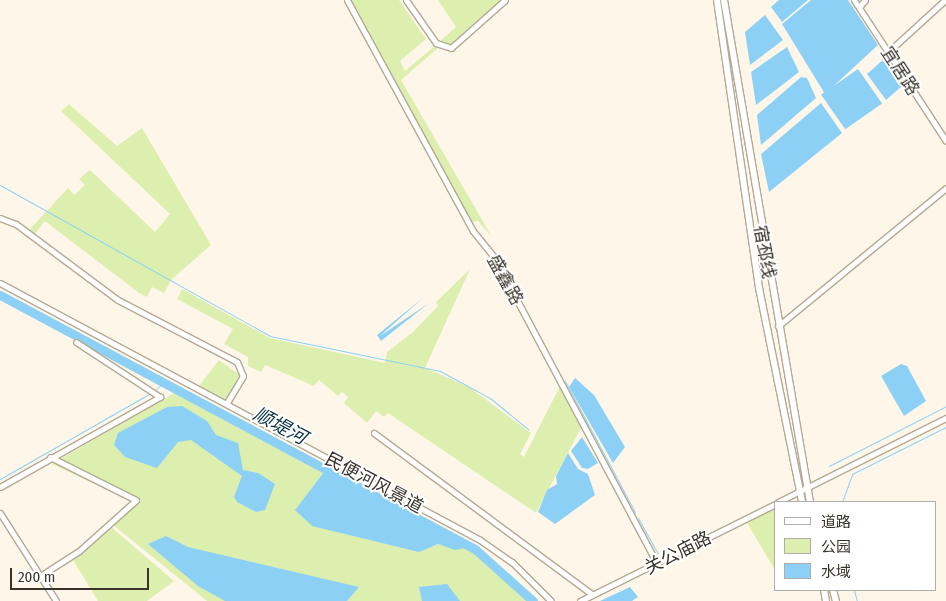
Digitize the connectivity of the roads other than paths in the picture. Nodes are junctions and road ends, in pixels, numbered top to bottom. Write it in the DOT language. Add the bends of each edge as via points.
graph roads {
  1 [pos="347,0"];
  2 [pos="406,0"];
  3 [pos="505,0"];
  4 [pos="717,0"];
  5 [pos="724,0"];
  6 [pos="854,0"];
  7 [pos="865,0"];
  8 [pos="945,0"];
  9 [pos="859,7"];
  10 [pos="888,52"];
  11 [pos="946,141"];
  12 [pos="946,188"];
  13 [pos="0,218"];
  14 [pos="0,283"];
  15 [pos="777,327"];
  16 [pos="76,342"];
  17 [pos="227,403"];
  18 [pos="946,418"];
  19 [pos="374,433"];
  20 [pos="50,457"];
  21 [pos="0,486"];
  22 [pos="806,488"];
  23 [pos="799,491"];
  24 [pos="780,501"];
  25 [pos="802,501"];
  26 [pos="810,501"];
  27 [pos="774,504"];
  28 [pos="0,513"];
  29 [pos="658,563"];
  30 [pos="40,576"];
  31 [pos="593,594"];
  32 [pos="56,601"];
  33 [pos="551,601"];
  34 [pos="580,601"];
  1 -- 29 [label="street, 盛鑫路" via="472,230 494,257"];
  2 -- 3 [label="street" via="436,43 451,48"];
  4 -- 23 [label="main road, 宿邳线" via="759,288"];
  5 -- 15 [label="main road, 宿邳线"];
  6 -- 9 [label="street, 宜居路"];
  7 -- 9 [label="street"];
  8 -- 10 [label="street"];
  9 -- 10 [label="street, 宜居路"];
  10 -- 11 [label="street, 宜居路"];
  12 -- 15 [label="street"];
  13 -- 17 [label="street" via="16,224 118,300 237,362 243,376"];
  14 -- 17 [label="street, 民便河风景道"];
  15 -- 22 [label="main road, 宿邳线"];
  16 -- 20 [label="street" via="160,397"];
  17 -- 33 [label="street, 民便河风景道" via="480,540 512,562"];
  18 -- 22 [label="street, 关公庙路"];
  19 -- 31 [label="street"];
  20 -- 21 [label="street"];
  20 -- 30 [label="street" via="136,500 79,551"];
  22 -- 23 [label="street, 关公庙路"];
  22 -- 26 [label="main road, 宿邳线"];
  23 -- 24 [label="street, 关公庙路"];
  23 -- 25 [label="main road, 宿邳线"];
  27 -- 29 [label="street, 关公庙路"];
  28 -- 30 [label="street"];
  29 -- 31 [label="street, 关公庙路"];
  30 -- 32 [label="street"];
  31 -- 34 [label="street, 关公庙路"];
}
